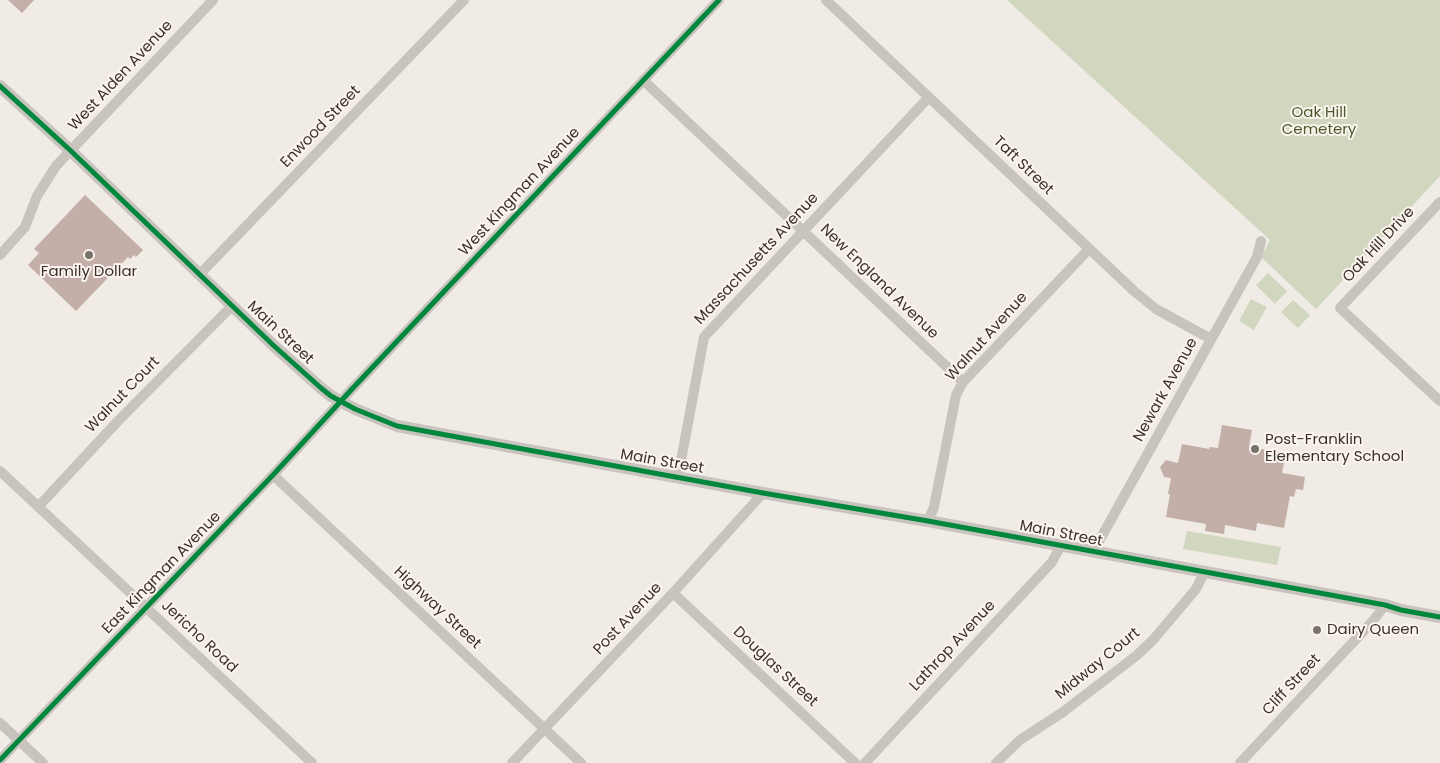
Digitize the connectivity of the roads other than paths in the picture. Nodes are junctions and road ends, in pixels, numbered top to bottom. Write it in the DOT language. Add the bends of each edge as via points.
graph roads {
  1 [pos="213,0"];
  2 [pos="464,0"];
  3 [pos="718,0"];
  4 [pos="826,0"];
  5 [pos="643,80"];
  6 [pos="0,86"];
  7 [pos="929,97"];
  8 [pos="71,151"];
  9 [pos="1440,202"];
  10 [pos="804,231"];
  11 [pos="1261,241"];
  12 [pos="1089,249"];
  13 [pos="0,255"];
  14 [pos="200,275"];
  15 [pos="232,306"];
  16 [pos="1211,339"];
  17 [pos="963,382"];
  18 [pos="1440,401"];
  19 [pos="341,402"];
  20 [pos="0,471"];
  21 [pos="273,475"];
  22 [pos="678,477"];
  23 [pos="763,494"];
  24 [pos="38,507"];
  25 [pos="928,521"];
  26 [pos="1060,547"];
  27 [pos="1093,552"];
  28 [pos="1204,573"];
  29 [pos="674,593"];
  30 [pos="1385,605"];
  31 [pos="146,608"];
  32 [pos="1440,617"];
  33 [pos="0,723"];
  34 [pos="545,729"];
  35 [pos="19,740"];
  36 [pos="0,760"];
  37 [pos="43,763"];
  38 [pos="312,763"];
  39 [pos="512,763"];
  40 [pos="581,763"];
  41 [pos="855,763"];
  42 [pos="865,763"];
  43 [pos="996,763"];
  44 [pos="1240,763"];
  1 -- 8 [label="street, West Alden Avenue"];
  2 -- 14 [label="street, Enwood Street"];
  3 -- 5 [label="street, West Kingman Avenue"];
  4 -- 7 [label="street, Taft Street"];
  5 -- 10 [label="street, New England Avenue"];
  5 -- 19 [label="street, West Kingman Avenue"];
  6 -- 8 [label="street, Main Street"];
  7 -- 10 [label="street, Massachusetts Avenue"];
  7 -- 12 [label="street, Taft Street"];
  8 -- 13 [label="street, West Alden Avenue" via="56,166 37,196 25,227"];
  8 -- 14 [label="street, Main Street"];
  9 -- 18 [label="street, Oak Hill Drive" via="1340,308"];
  10 -- 17 [label="street, New England Avenue"];
  10 -- 22 [label="street, Massachusetts Avenue" via="704,337"];
  11 -- 16 [label="street, Newark Avenue" via="1257,257"];
  12 -- 16 [label="street, Taft Street" via="1156,308"];
  12 -- 17 [label="street, Walnut Avenue"];
  14 -- 15 [label="street, Main Street"];
  15 -- 19 [label="street, Main Street"];
  15 -- 24 [label="street, Walnut Court"];
  16 -- 27 [label="street, Newark Avenue"];
  17 -- 25 [label="street, Walnut Avenue" via="956,395 934,507"];
  19 -- 21 [label="street, East Kingman Avenue"];
  19 -- 22 [label="street, Main Street" via="397,426"];
  20 -- 24 [label="street, Jericho Road"];
  21 -- 31 [label="street, East Kingman Avenue"];
  21 -- 34 [label="street, Highway Street"];
  22 -- 23 [label="street, Main Street"];
  23 -- 25 [label="street, Main Street"];
  23 -- 29 [label="street, Post Avenue"];
  24 -- 31 [label="street, Jericho Road"];
  25 -- 26 [label="street, Main Street"];
  26 -- 27 [label="street, Main Street"];
  26 -- 42 [label="street, Lathrop Avenue" via="1052,562"];
  27 -- 28 [label="street, Main Street"];
  28 -- 30 [label="street, Main Street"];
  28 -- 43 [label="street, Midway Court" via="1196,589 1136,656 1063,712 1020,740"];
  29 -- 34 [label="street, Post Avenue"];
  29 -- 41 [label="street, Douglas Street"];
  30 -- 32 [label="street, Main Street"];
  30 -- 44 [label="street, Cliff Street"];
  31 -- 35 [label="street, East Kingman Avenue"];
  31 -- 38 [label="street, Jericho Road"];
  33 -- 35 [label="street"];
  34 -- 39 [label="street, Post Avenue"];
  34 -- 40 [label="street, Highway Street"];
  35 -- 36 [label="street, East Kingman Avenue"];
  35 -- 37 [label="street"];
}
